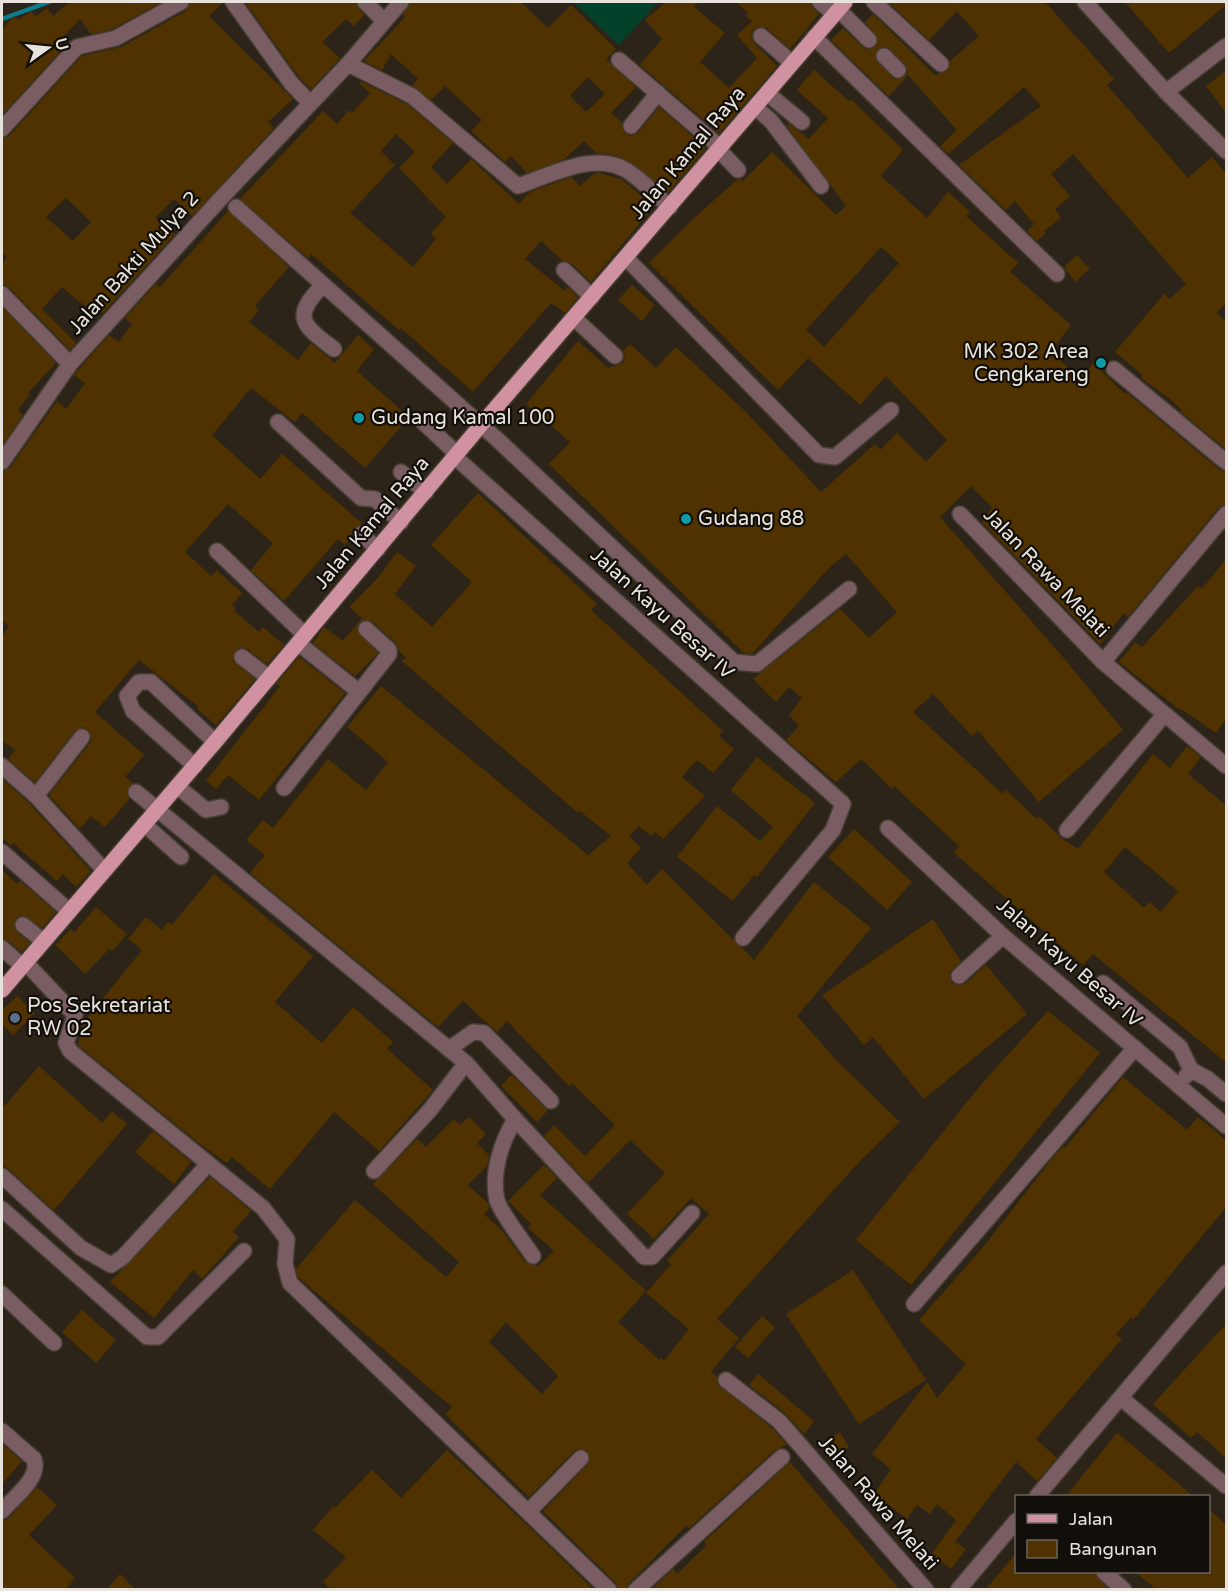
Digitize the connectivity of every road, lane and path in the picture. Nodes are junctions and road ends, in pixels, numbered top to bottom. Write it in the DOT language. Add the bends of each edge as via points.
graph roads {
  1 [pos="181,2"];
  2 [pos="233,2"];
  3 [pos="365,2"];
  4 [pos="401,2"];
  5 [pos="820,2"];
  6 [pos="874,2"];
  7 [pos="1085,2"];
  8 [pos="840,9"];
  9 [pos="384,21"];
  10 [pos="761,36"];
  11 [pos="814,37"];
  12 [pos="869,40"];
  13 [pos="1227,46"];
  14 [pos="884,56"];
  15 [pos="620,60"];
  16 [pos="792,63"];
  17 [pos="348,64"];
  18 [pos="940,64"];
  19 [pos="898,70"];
  20 [pos="1166,92"];
  21 [pos="658,93"];
  22 [pos="767,93"];
  23 [pos="310,103"];
  24 [pos="755,107"];
  25 [pos="802,122"];
  26 [pos="631,126"];
  27 [pos="2,129"];
  28 [pos="720,149"];
  29 [pos="1227,151"];
  30 [pos="738,170"];
  31 [pos="821,186"];
  32 [pos="236,207"];
  33 [pos="670,207"];
  34 [pos="626,258"];
  35 [pos="564,270"];
  36 [pos="1057,274"];
  37 [pos="323,285"];
  38 [pos="2,294"];
  39 [pos="592,297"];
  40 [pos="574,318"];
  41 [pos="334,349"];
  42 [pos="615,356"];
  43 [pos="70,364"];
  44 [pos="1114,369"];
  45 [pos="891,410"];
  46 [pos="278,422"];
  47 [pos="423,422"];
  48 [pos="481,425"];
  49 [pos="456,456"];
  50 [pos="2,461"];
  51 [pos="1227,462"];
  52 [pos="401,472"];
  53 [pos="426,492"];
  54 [pos="960,514"];
  55 [pos="1227,514"];
  56 [pos="401,522"];
  57 [pos="361,534"];
  58 [pos="378,549"];
  59 [pos="217,551"];
  60 [pos="849,589"];
  61 [pos="366,629"];
  62 [pos="302,639"];
  63 [pos="242,657"];
  64 [pos="1103,662"];
  65 [pos="269,678"];
  66 [pos="358,691"];
  67 [pos="1164,715"];
  68 [pos="82,737"];
  69 [pos="215,742"];
  70 [pos="2,766"];
  71 [pos="195,766"];
  72 [pos="1227,766"];
  73 [pos="177,786"];
  74 [pos="284,788"];
  75 [pos="136,792"];
  76 [pos="36,796"];
  77 [pos="221,807"];
  78 [pos="157,810"];
  79 [pos="144,824"];
  80 [pos="888,828"];
  81 [pos="1067,830"];
  82 [pos="2,852"];
  83 [pos="181,857"];
  84 [pos="104,870"];
  85 [pos="69,911"];
  86 [pos="23,925"];
  87 [pos="1003,936"];
  88 [pos="743,938"];
  89 [pos="43,941"];
  90 [pos="2,948"];
  91 [pos="24,964"];
  92 [pos="959,976"];
  93 [pos="1103,982"];
  94 [pos="2,990"];
  95 [pos="1135,1048"];
  96 [pos="449,1049"];
  97 [pos="466,1063"];
  98 [pos="1191,1070"];
  99 [pos="1178,1085"];
  100 [pos="1227,1094"];
  101 [pos="551,1101"];
  102 [pos="515,1119"];
  103 [pos="1227,1126"];
  104 [pos="202,1171"];
  105 [pos="374,1171"];
  106 [pos="2,1176"];
  107 [pos="2,1212"];
  108 [pos="692,1213"];
  109 [pos="243,1251"];
  110 [pos="533,1256"];
  111 [pos="1227,1273"];
  112 [pos="2,1294"];
  113 [pos="914,1304"];
  114 [pos="54,1343"];
  115 [pos="726,1380"];
  116 [pos="1120,1398"];
  117 [pos="2,1431"];
  118 [pos="782,1457"];
  119 [pos="581,1458"];
  120 [pos="1227,1486"];
  121 [pos="1039,1495"];
  122 [pos="529,1510"];
  123 [pos="2,1511"];
  124 [pos="1015,1523"];
  125 [pos="1105,1573"];
  126 [pos="609,1590"];
  127 [pos="636,1590"];
  128 [pos="926,1590"];
  129 [pos="958,1590"];
  130 [pos="1124,1590"];
  1 -- 27 [label="street" via="116,38 88,43 72,51"];
  2 -- 23 [label="street"];
  3 -- 9 [label="street"];
  4 -- 9 [label="street, Jalan Bakti Mulya 2"];
  5 -- 8 [label="street"];
  6 -- 18 [label="street"];
  7 -- 20 [label="street"];
  8 -- 11 [label="main road, Jalan Kamal Raya"];
  8 -- 12 [label="street"];
  9 -- 17 [label="street, Jalan Bakti Mulya 2"];
  10 -- 16 [label="street"];
  11 -- 16 [label="main road, Jalan Kamal Raya"];
  11 -- 36 [label="street"];
  13 -- 20 [label="street"];
  14 -- 19 [label="street"];
  15 -- 21 [label="street"];
  16 -- 22 [label="main road, Jalan Kamal Raya"];
  17 -- 23 [label="street, Jalan Bakti Mulya 2"];
  17 -- 33 [label="street" via="412,96 518,186 582,164 607,162 627,171"];
  20 -- 29 [label="street"];
  21 -- 26 [label="street"];
  21 -- 28 [label="street"];
  22 -- 24 [label="main road, Jalan Kamal Raya"];
  22 -- 25 [label="street"];
  23 -- 43 [label="street, Jalan Bakti Mulya 2"];
  24 -- 28 [label="main road, Jalan Kamal Raya"];
  24 -- 31 [label="street" via="771,121"];
  28 -- 30 [label="street"];
  28 -- 33 [label="main road, Jalan Kamal Raya"];
  32 -- 37 [label="street"];
  33 -- 34 [label="main road, Jalan Kamal Raya"];
  34 -- 39 [label="main road, Jalan Kamal Raya"];
  34 -- 45 [label="street" via="819,455 835,457"];
  35 -- 39 [label="street"];
  37 -- 41 [label="street" via="303,312 306,322"];
  37 -- 48 [label="street"];
  38 -- 43 [label="street"];
  39 -- 40 [label="main road, Jalan Kamal Raya"];
  40 -- 42 [label="street"];
  40 -- 48 [label="main road, Jalan Kamal Raya"];
  43 -- 50 [label="street, Jalan Bakti Mulya 2"];
  44 -- 51 [label="street"];
  46 -- 56 [label="street" via="361,498 375,499"];
  47 -- 49 [label="street, Jalan Kayu Besar IV"];
  48 -- 49 [label="main road, Jalan Kamal Raya"];
  48 -- 60 [label="street" via="734,662 757,664"];
  49 -- 53 [label="main road, Jalan Kamal Raya"];
  49 -- 88 [label="street, Jalan Kayu Besar IV" via="843,804 833,830"];
  52 -- 53 [label="street"];
  53 -- 56 [label="main road, Jalan Kamal Raya"];
  54 -- 64 [label="street, Jalan Rawa Melati"];
  55 -- 64 [label="street, Jalan Rawa Melati"];
  56 -- 58 [label="main road, Jalan Kamal Raya"];
  57 -- 58 [label="street"];
  58 -- 62 [label="main road, Jalan Kamal Raya"];
  59 -- 62 [label="street"];
  61 -- 66 [label="street" via="389,652"];
  62 -- 65 [label="main road, Jalan Kamal Raya"];
  62 -- 66 [label="street"];
  63 -- 65 [label="street"];
  64 -- 67 [label="street, Jalan Rawa Melati"];
  65 -- 69 [label="main road, Jalan Kamal Raya"];
  66 -- 74 [label="street"];
  67 -- 72 [label="street, Jalan Rawa Melati"];
  67 -- 81 [label="street"];
  68 -- 76 [label="street"];
  69 -- 71 [label="main road, Jalan Kamal Raya"];
  69 -- 71 [label="street" via="151,682 140,682 127,696 133,711"];
  70 -- 76 [label="street"];
  71 -- 73 [label="main road, Jalan Kamal Raya"];
  73 -- 77 [label="street" via="206,810"];
  73 -- 78 [label="main road, Jalan Kamal Raya"];
  75 -- 78 [label="street"];
  76 -- 84 [label="street"];
  78 -- 79 [label="main road, Jalan Kamal Raya"];
  78 -- 96 [label="street"];
  79 -- 83 [label="street"];
  79 -- 84 [label="main road, Jalan Kamal Raya"];
  80 -- 87 [label="street, Jalan Kayu Besar IV"];
  82 -- 85 [label="street"];
  84 -- 85 [label="main road, Jalan Kamal Raya"];
  85 -- 89 [label="main road, Jalan Kamal Raya"];
  86 -- 89 [label="street"];
  87 -- 92 [label="street"];
  87 -- 95 [label="street, Jalan Kayu Besar IV"];
  89 -- 91 [label="main road, Jalan Kamal Raya"];
  90 -- 91 [label="street"];
  91 -- 94 [label="main road, Jalan Kamal Raya"];
  91 -- 122 [label="street" via="75,1015 66,1043 70,1051 263,1208 287,1239 285,1264 290,1283"];
  93 -- 98 [label="street" via="1180,1047"];
  95 -- 99 [label="street, Jalan Kayu Besar IV"];
  95 -- 113 [label="street"];
  96 -- 97 [label="street"];
  96 -- 101 [label="street" via="473,1032 484,1033"];
  97 -- 102 [label="street"];
  97 -- 105 [label="street" via="430,1110"];
  98 -- 99 [label="street"];
  98 -- 100 [label="street"];
  99 -- 103 [label="street, Jalan Kayu Besar IV"];
  102 -- 108 [label="street" via="644,1257 652,1257"];
  102 -- 110 [label="street" via="503,1140 497,1166 497,1202"];
  104 -- 106 [label="street" via="123,1257 111,1265 81,1248"];
  107 -- 109 [label="street" via="147,1337 158,1337"];
  111 -- 116 [label="street"];
  112 -- 114 [label="street"];
  115 -- 128 [label="street, Jalan Rawa Melati" via="778,1421"];
  116 -- 120 [label="street"];
  116 -- 121 [label="street"];
  117 -- 123 [label="street" via="36,1465 34,1476"];
  118 -- 127 [label="street"];
  119 -- 122 [label="street"];
  122 -- 126 [label="street"];
  124 -- 129 [label="street"];
  125 -- 130 [label="street"];
}
